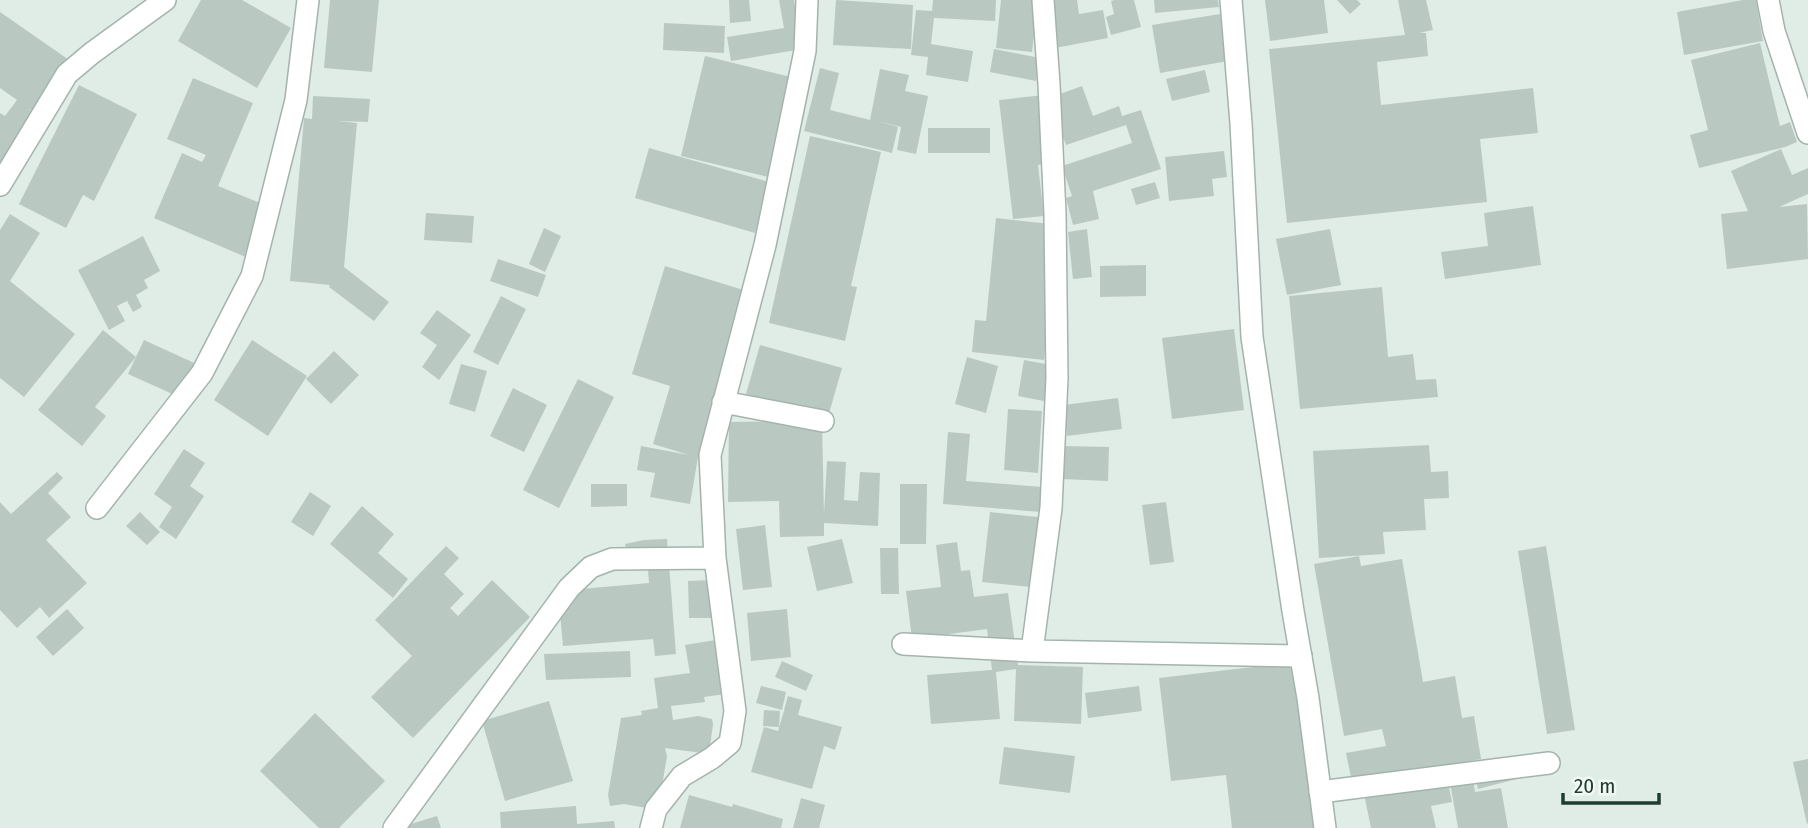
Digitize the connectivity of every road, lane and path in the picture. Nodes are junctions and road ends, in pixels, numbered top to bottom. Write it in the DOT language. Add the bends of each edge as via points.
graph roads {
  1 [pos="164,0"];
  2 [pos="308,0"];
  3 [pos="807,0"];
  4 [pos="1043,0"];
  5 [pos="1231,0"];
  6 [pos="1768,0"];
  7 [pos="1808,134"];
  8 [pos="0,185"];
  9 [pos="723,402"];
  10 [pos="823,421"];
  11 [pos="97,508"];
  12 [pos="715,558"];
  13 [pos="902,645"];
  14 [pos="1032,651"];
  15 [pos="1301,656"];
  16 [pos="1549,763"];
  17 [pos="1320,792"];
  18 [pos="394,828"];
  19 [pos="651,828"];
  20 [pos="1325,828"];
  1 -- 8 [label="street" via="67,74"];
  2 -- 11 [label="street" via="296,100 252,276 202,373"];
  3 -- 9 [label="street" via="805,51 765,245"];
  4 -- 14 [label="street" via="1055,214 1057,378 1051,509"];
  5 -- 15 [label="street" via="1252,337"];
  6 -- 7 [label="street"];
  9 -- 10 [label="street"];
  9 -- 12 [label="street" via="709,455"];
  12 -- 18 [label="street" via="612,559 591,567 569,588"];
  12 -- 19 [label="street" via="735,711 730,743 682,776 656,810"];
  13 -- 14 [label="street"];
  14 -- 15 [label="street"];
  15 -- 17 [label="street"];
  16 -- 17 [label="street"];
  17 -- 20 [label="street"];
}
